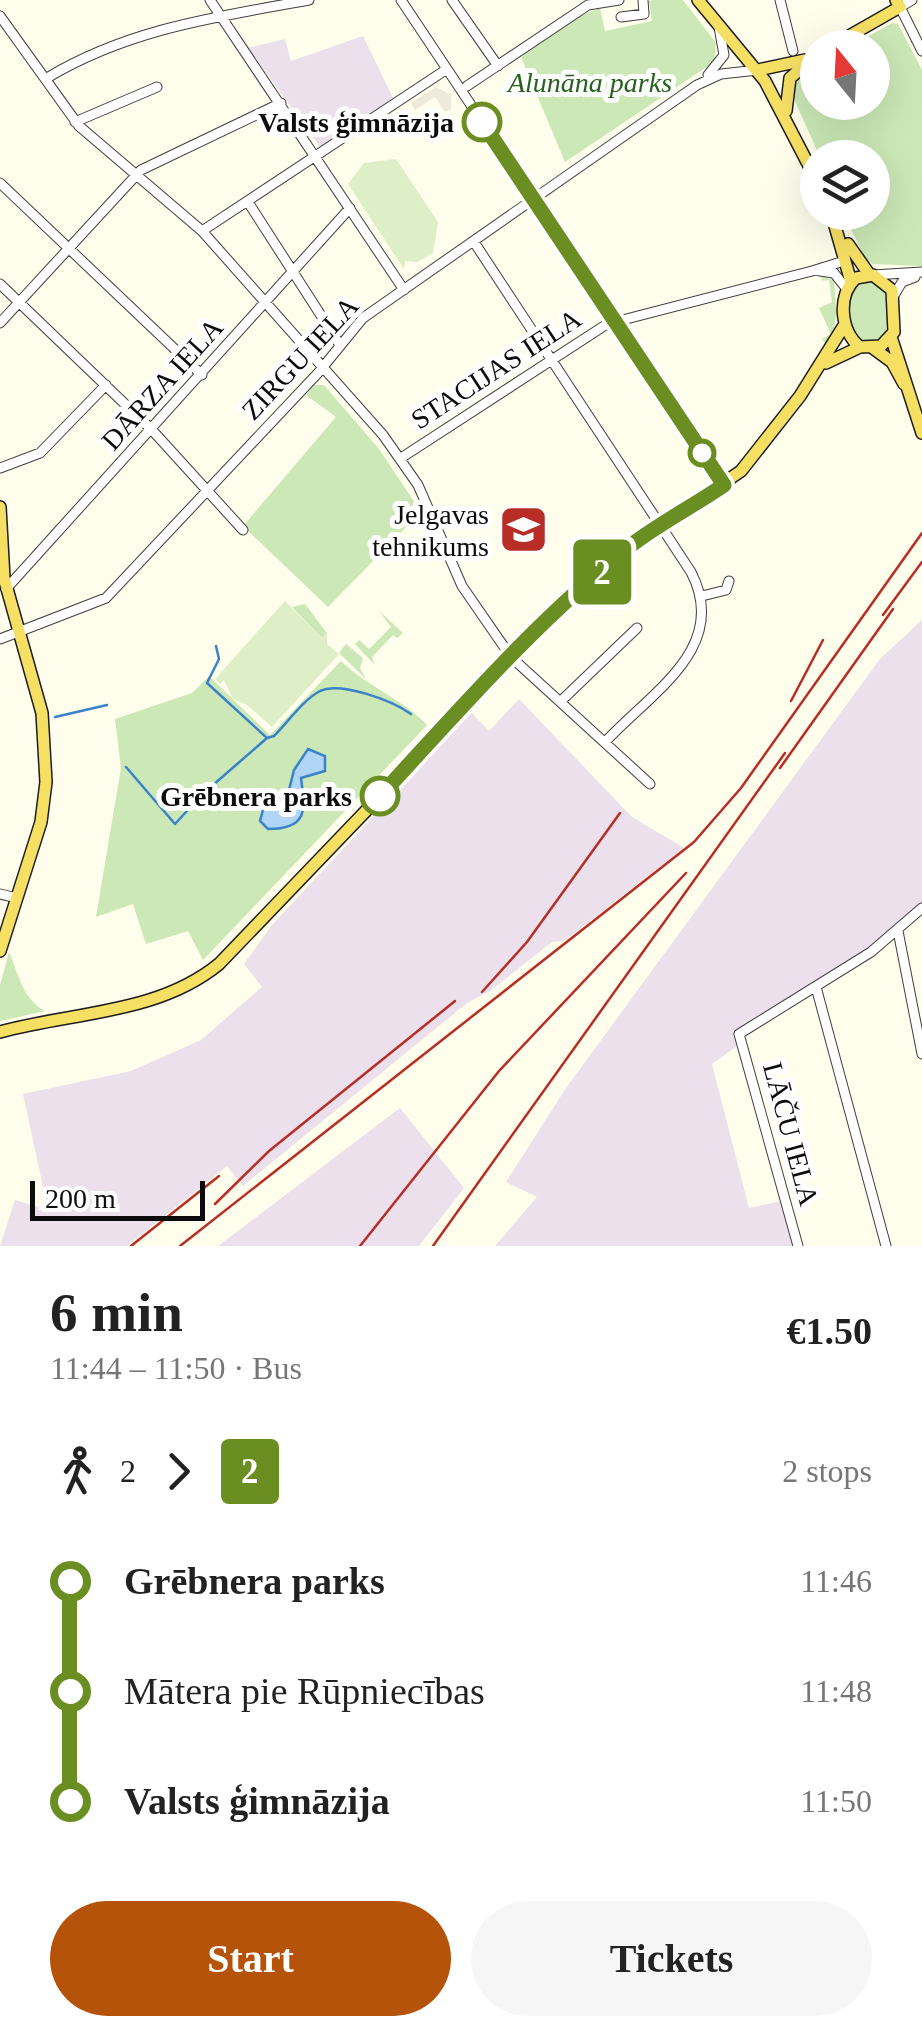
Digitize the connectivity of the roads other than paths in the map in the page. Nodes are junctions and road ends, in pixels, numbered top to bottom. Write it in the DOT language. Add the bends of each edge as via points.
graph roads {
  1 [pos="210,0"];
  2 [pos="260,0"];
  3 [pos="308,0"];
  4 [pos="402,0"];
  5 [pos="452,0"];
  6 [pos="618,0"];
  7 [pos="643,0"];
  8 [pos="698,0"];
  9 [pos="780,0"];
  10 [pos="912,0"];
  11 [pos="598,1"];
  12 [pos="898,4"];
  13 [pos="238,12"];
  14 [pos="0,16"];
  15 [pos="222,16"];
  16 [pos="621,17"];
  17 [pos="719,25"];
  18 [pos="857,30"];
  19 [pos="922,51"];
  20 [pos="793,52"];
  21 [pos="800,62"];
  22 [pos="498,66"];
  23 [pos="447,69"];
  24 [pos="800,69"];
  25 [pos="758,70"];
  26 [pos="47,78"];
  27 [pos="697,85"];
  28 [pos="467,86"];
  29 [pos="157,87"];
  30 [pos="280,103"];
  31 [pos="786,115"];
  32 [pos="76,122"];
  33 [pos="800,145"];
  34 [pos="317,157"];
  35 [pos="137,173"];
  36 [pos="0,183"];
  37 [pos="532,198"];
  38 [pos="248,202"];
  39 [pos="350,208"];
  40 [pos="839,230"];
  41 [pos="839,230"];
  42 [pos="202,232"];
  43 [pos="474,242"];
  44 [pos="68,248"];
  45 [pos="845,254"];
  46 [pos="294,270"];
  47 [pos="812,271"];
  48 [pos="871,274"];
  49 [pos="922,274"];
  50 [pos="0,284"];
  51 [pos="848,285"];
  52 [pos="404,290"];
  53 [pos="893,296"];
  54 [pos="18,302"];
  55 [pos="264,304"];
  56 [pos="614,321"];
  57 [pos="0,323"];
  58 [pos="846,324"];
  59 [pos="892,337"];
  60 [pos="340,346"];
  61 [pos="866,348"];
  62 [pos="552,360"];
  63 [pos="321,369"];
  64 [pos="816,373"];
  65 [pos="202,375"];
  66 [pos="106,384"];
  67 [pos="911,396"];
  68 [pos="152,430"];
  69 [pos="922,433"];
  70 [pos="400,458"];
  71 [pos="0,468"];
  72 [pos="724,485"];
  73 [pos="209,489"];
  74 [pos="0,509"];
  75 [pos="660,526"];
  76 [pos="243,530"];
  77 [pos="729,581"];
  78 [pos="6,590"];
  79 [pos="702,596"];
  80 [pos="637,628"];
  81 [pos="19,633"];
  82 [pos="0,639"];
  83 [pos="511,657"];
  84 [pos="561,701"];
  85 [pos="606,741"];
  86 [pos="650,784"];
  87 [pos="0,894"];
  88 [pos="18,898"];
  89 [pos="922,908"];
  90 [pos="898,931"];
  91 [pos="0,951"];
  92 [pos="816,987"];
  93 [pos="0,1032"];
  94 [pos="922,1054"];
  95 [pos="798,1246"];
  96 [pos="886,1246"];
  1 -- 15 [label="street"];
  2 -- 13 [label="street"];
  3 -- 13 [label="street"];
  4 -- 23 [label="street"];
  5 -- 22 [label="street"];
  6 -- 11 [label="street"];
  7 -- 16 [label="street" via="644,14"];
  8 -- 17 [label="main road"];
  9 -- 20 [label="street"];
  10 -- 12 [label="street"];
  11 -- 22 [label="street"];
  12 -- 18 [label="main road"];
  12 -- 19 [label="street"];
  13 -- 15 [label="street"];
  14 -- 26 [label="street"];
  15 -- 26 [label="street" via="104,46"];
  15 -- 30 [label="street"];
  17 -- 25 [label="main road"];
  17 -- 27 [label="street" via="724,54"];
  21 -- 25 [label="main road"];
  22 -- 28 [label="street"];
  23 -- 34 [label="street"];
  23 -- 37 [label="street"];
  24 -- 31 [label="main road" via="790,78"];
  25 -- 27 [label="street, ZIRGU IELA"];
  25 -- 31 [label="main road"];
  26 -- 32 [label="street"];
  27 -- 37 [label="street, ZIRGU IELA"];
  29 -- 32 [label="street"];
  30 -- 34 [label="street"];
  30 -- 35 [label="street"];
  31 -- 33 [label="main road"];
  32 -- 35 [label="street"];
  34 -- 38 [label="street"];
  34 -- 39 [label="street"];
  35 -- 42 [label="street"];
  35 -- 44 [label="street"];
  36 -- 44 [label="street"];
  37 -- 43 [label="street, ZIRGU IELA"];
  37 -- 56 [label="street"];
  38 -- 42 [label="street"];
  38 -- 46 [label="street"];
  39 -- 46 [label="street, DĀRZA IELA"];
  39 -- 52 [label="street"];
  40 -- 45 [label="main road"];
  41 -- 48 [label="main road"];
  42 -- 55 [label="street"];
  43 -- 52 [label="street, ZIRGU IELA"];
  43 -- 62 [label="street"];
  44 -- 54 [label="street"];
  44 -- 65 [label="street"];
  45 -- 47 [label="street, STACIJAS IELA" via="842,262"];
  45 -- 51 [label="main road"];
  46 -- 55 [label="street, DĀRZA IELA"];
  46 -- 60 [label="street"];
  47 -- 51 [label="street" via="834,274"];
  47 -- 56 [label="street, STACIJAS IELA"];
  48 -- 49 [label="street"];
  48 -- 51 [label="main road"];
  48 -- 53 [label="main road" via="889,284"];
  49 -- 53 [label="street" via="905,279"];
  50 -- 54 [label="street"];
  51 -- 58 [label="main road"];
  52 -- 60 [label="street, ZIRGU IELA" via="363,318"];
  53 -- 59 [label="main road"];
  54 -- 57 [label="street"];
  54 -- 66 [label="street"];
  55 -- 63 [label="street"];
  55 -- 65 [label="street, DĀRZA IELA"];
  56 -- 62 [label="street, STACIJAS IELA"];
  56 -- 72 [label="street"];
  58 -- 61 [label="main road" via="849,338"];
  58 -- 64 [label="main road"];
  59 -- 61 [label="main road"];
  59 -- 67 [label="main road"];
  60 -- 63 [label="street, ZIRGU IELA"];
  61 -- 64 [label="main road" via="830,359"];
  61 -- 67 [label="main road" via="892,362"];
  62 -- 70 [label="street, STACIJAS IELA"];
  62 -- 75 [label="street"];
  63 -- 70 [label="street"];
  63 -- 73 [label="street, ZIRGU IELA"];
  64 -- 72 [label="main road" via="764,446"];
  65 -- 68 [label="street, DĀRZA IELA"];
  66 -- 68 [label="street"];
  66 -- 71 [label="street" via="40,453"];
  67 -- 69 [label="main road"];
  68 -- 73 [label="street"];
  68 -- 78 [label="street, DĀRZA IELA"];
  70 -- 83 [label="street" via="462,586"];
  72 -- 75 [label="main road"];
  73 -- 76 [label="street"];
  73 -- 81 [label="street, ZIRGU IELA" via="106,598"];
  74 -- 78 [label="main road"];
  75 -- 79 [label="street"];
  75 -- 83 [label="main road"];
  77 -- 79 [label="street" via="726,590"];
  78 -- 81 [label="main road"];
  79 -- 85 [label="street" via="704,626 693,649"];
  80 -- 84 [label="street"];
  81 -- 82 [label="street, ZIRGU IELA"];
  81 -- 88 [label="main road" via="42,714 46,782"];
  83 -- 84 [label="street"];
  83 -- 93 [label="main road" via="197,981 155,1000"];
  84 -- 85 [label="street"];
  85 -- 86 [label="street"];
  87 -- 88 [label="street"];
  88 -- 91 [label="main road"];
  89 -- 90 [label="street"];
  90 -- 92 [label="street"];
  90 -- 94 [label="street"];
  92 -- 95 [label="street, LĀČU IELA" via="739,1034"];
  92 -- 96 [label="street"];
}
